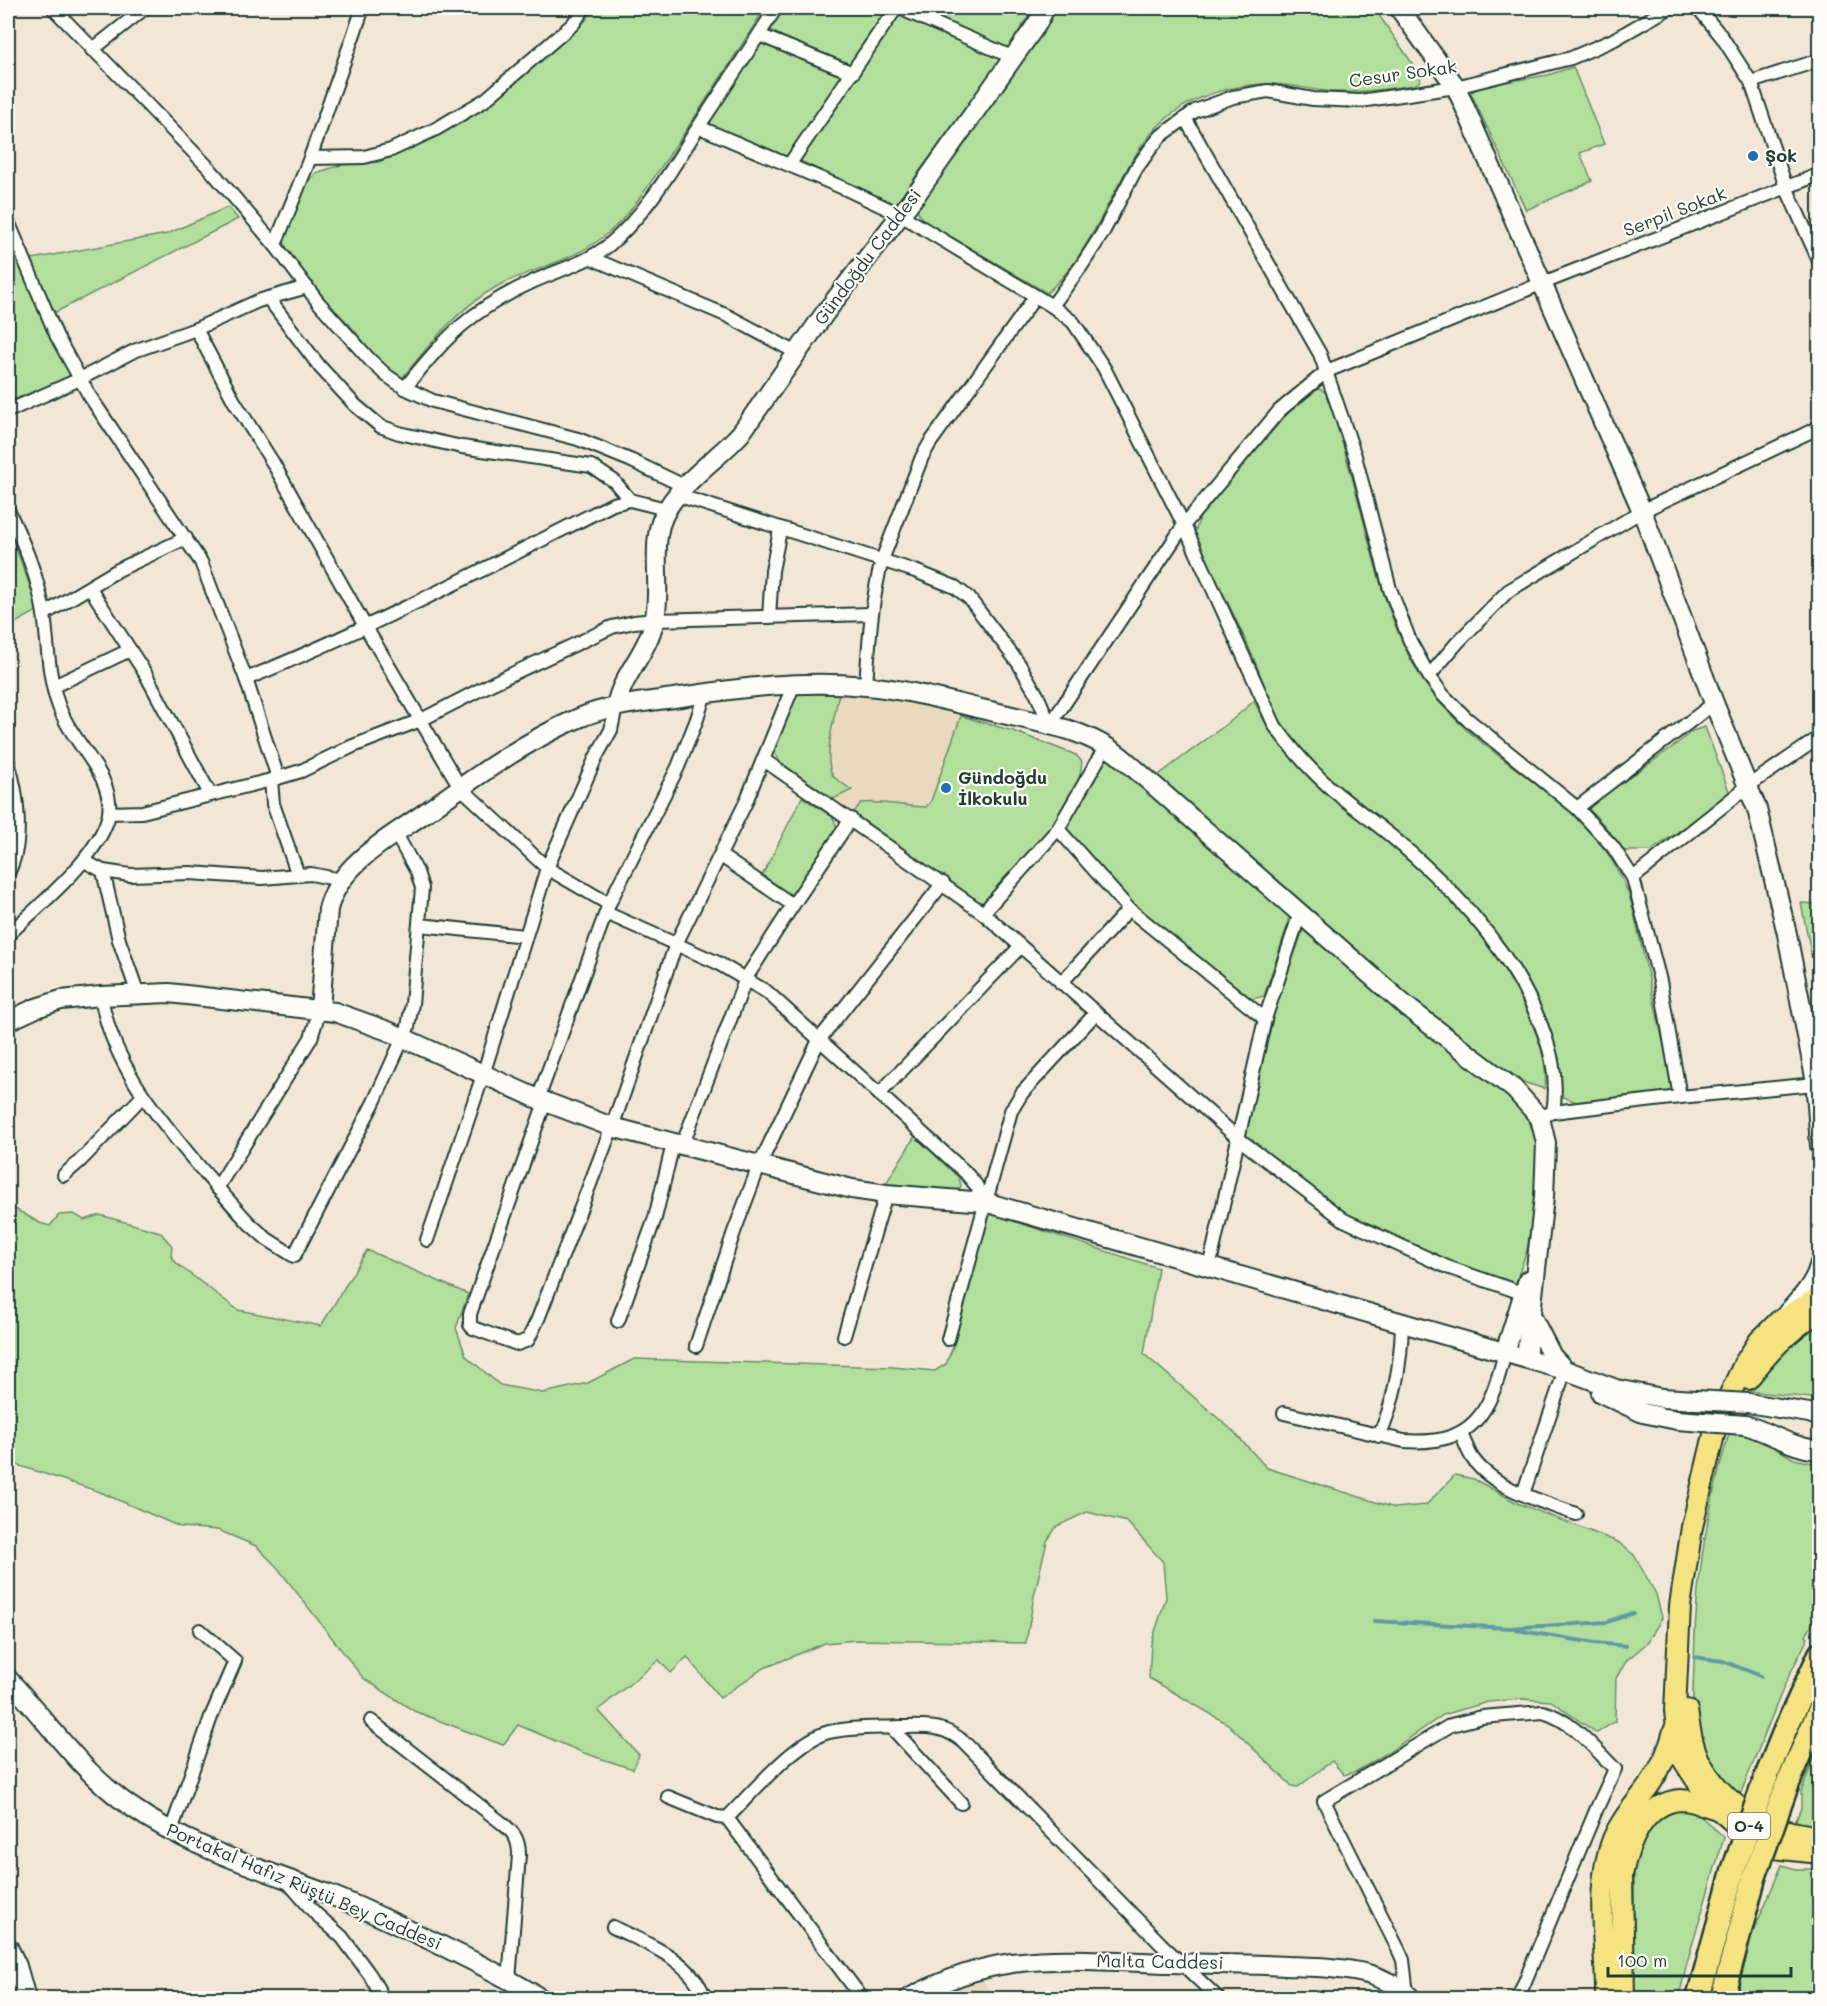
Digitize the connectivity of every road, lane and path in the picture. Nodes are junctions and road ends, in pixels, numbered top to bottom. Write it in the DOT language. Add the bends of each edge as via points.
graph roads {
  1 [pos="52,8"];
  2 [pos="145,8"];
  3 [pos="363,8"];
  4 [pos="584,8"];
  5 [pos="776,8"];
  6 [pos="898,8"];
  7 [pos="1045,8"];
  8 [pos="1399,8"];
  9 [pos="1669,8"];
  10 [pos="1698,8"];
  11 [pos="759,35"];
  12 [pos="92,50"];
  13 [pos="1012,57"];
  14 [pos="1820,60"];
  15 [pos="853,73"];
  16 [pos="1750,82"];
  17 [pos="1456,87"];
  18 [pos="1185,118"];
  19 [pos="699,127"];
  20 [pos="310,159"];
  21 [pos="789,165"];
  22 [pos="1820,174"];
  23 [pos="1786,188"];
  24 [pos="901,215"];
  25 [pos="8,220"];
  26 [pos="275,245"];
  27 [pos="591,258"];
  28 [pos="1820,263"];
  29 [pos="1543,283"];
  30 [pos="307,287"];
  31 [pos="1035,297"];
  32 [pos="268,298"];
  33 [pos="1052,306"];
  34 [pos="196,329"];
  35 [pos="797,352"];
  36 [pos="1328,372"];
  37 [pos="80,379"];
  38 [pos="405,388"];
  39 [pos="8,411"];
  40 [pos="1820,427"];
  41 [pos="676,497"];
  42 [pos="630,500"];
  43 [pos="8,510"];
  44 [pos="1642,511"];
  45 [pos="1184,525"];
  46 [pos="780,530"];
  47 [pos="186,538"];
  48 [pos="882,560"];
  49 [pos="90,588"];
  50 [pos="44,614"];
  51 [pos="871,614"];
  52 [pos="769,617"];
  53 [pos="655,620"];
  54 [pos="365,626"];
  55 [pos="130,650"];
  56 [pos="1429,676"];
  57 [pos="246,679"];
  58 [pos="794,684"];
  59 [pos="54,686"];
  60 [pos="866,686"];
  61 [pos="705,693"];
  62 [pos="1714,703"];
  63 [pos="616,706"];
  64 [pos="421,720"];
  65 [pos="1050,725"];
  66 [pos="1820,737"];
  67 [pos="1106,746"];
  68 [pos="764,760"];
  69 [pos="8,762"];
  70 [pos="274,779"];
  71 [pos="1748,786"];
  72 [pos="460,788"];
  73 [pos="210,794"];
  74 [pos="1577,808"];
  75 [pos="109,813"];
  76 [pos="851,819"];
  77 [pos="1058,829"];
  78 [pos="396,834"];
  79 [pos="721,856"];
  80 [pos="84,861"];
  81 [pos="547,868"];
  82 [pos="103,871"];
  83 [pos="8,873"];
  84 [pos="298,875"];
  85 [pos="1633,878"];
  86 [pos="341,880"];
  87 [pos="943,884"];
  88 [pos="793,905"];
  89 [pos="607,909"];
  90 [pos="1129,909"];
  91 [pos="983,913"];
  92 [pos="1300,913"];
  93 [pos="420,925"];
  94 [pos="8,935"];
  95 [pos="525,936"];
  96 [pos="675,944"];
  97 [pos="1020,947"];
  98 [pos="746,978"];
  99 [pos="1061,983"];
  100 [pos="138,994"];
  101 [pos="101,996"];
  102 [pos="320,1009"];
  103 [pos="1096,1013"];
  104 [pos="1266,1019"];
  105 [pos="8,1021"];
  106 [pos="404,1038"];
  107 [pos="819,1040"];
  108 [pos="483,1075"];
  109 [pos="1815,1084"];
  110 [pos="879,1094"];
  111 [pos="143,1096"];
  112 [pos="1680,1097"];
  113 [pos="541,1101"];
  114 [pos="1820,1103"];
  115 [pos="1547,1115"];
  116 [pos="612,1127"];
  117 [pos="1239,1139"];
  118 [pos="678,1145"];
  119 [pos="1820,1146"];
  120 [pos="759,1166"];
  121 [pos="64,1175"];
  122 [pos="217,1188"];
  123 [pos="886,1194"];
  124 [pos="985,1202"];
  125 [pos="427,1240"];
  126 [pos="1539,1254"];
  127 [pos="1820,1263"];
  128 [pos="1209,1268"];
  129 [pos="1522,1293"];
  130 [pos="1820,1297"];
  131 [pos="1820,1311"];
  132 [pos="1530,1313"];
  133 [pos="618,1321"];
  134 [pos="1779,1321"];
  135 [pos="1402,1324"];
  136 [pos="844,1336"];
  137 [pos="948,1339"];
  138 [pos="696,1346"];
  139 [pos="1505,1352"];
  140 [pos="1526,1358"];
  141 [pos="1565,1370"];
  142 [pos="1773,1406"];
  143 [pos="1820,1407"];
  144 [pos="1284,1413"];
  145 [pos="1820,1417"];
  146 [pos="1717,1422"];
  147 [pos="1461,1434"];
  148 [pos="1772,1434"];
  149 [pos="1379,1436"];
  150 [pos="1820,1450"];
  151 [pos="1820,1459"];
  152 [pos="1523,1494"];
  153 [pos="1576,1514"];
  154 [pos="200,1630"];
  155 [pos="1820,1653"];
  156 [pos="1678,1657"];
  157 [pos="8,1679"];
  158 [pos="1820,1708"];
  159 [pos="371,1721"];
  160 [pos="1676,1723"];
  161 [pos="892,1728"];
  162 [pos="668,1797"];
  163 [pos="961,1803"];
  164 [pos="1718,1810"];
  165 [pos="727,1818"];
  166 [pos="171,1831"];
  167 [pos="1820,1836"];
  168 [pos="1820,1853"];
  169 [pos="285,1878"];
  170 [pos="613,1927"];
  171 [pos="8,1947"];
  172 [pos="1182,1963"];
  173 [pos="509,1980"];
  174 [pos="1409,1996"];
  175 [pos="26,1998"];
  176 [pos="383,1998"];
  177 [pos="540,1998"];
  178 [pos="705,1998"];
  179 [pos="861,1998"];
  180 [pos="909,1998"];
  181 [pos="1218,1998"];
  182 [pos="1518,1998"];
  183 [pos="1606,1998"];
  184 [pos="1624,1998"];
  185 [pos="1698,1998"];
  186 [pos="1722,1998"];
  1 -- 12 [label="street"];
  2 -- 12 [label="street"];
  3 -- 20 [label="street"];
  4 -- 20 [label="street" via="573,24 486,100 436,129 391,150 364,157"];
  5 -- 11 [label="street"];
  6 -- 13 [label="street"];
  6 -- 15 [label="street"];
  7 -- 13 [label="street, Gündoğdu Caddesi"];
  8 -- 17 [label="street"];
  9 -- 17 [label="street, Cesur Sokak" via="1613,40 1571,58"];
  10 -- 16 [label="street"];
  11 -- 15 [label="street"];
  11 -- 19 [label="street"];
  12 -- 26 [label="street" via="209,168"];
  13 -- 24 [label="street, Gündoğdu Caddesi"];
  14 -- 16 [label="street"];
  15 -- 21 [label="street"];
  16 -- 23 [label="street"];
  17 -- 18 [label="street, Cesur Sokak" via="1360,101 1323,100 1268,91 1233,97"];
  17 -- 29 [label="street"];
  18 -- 33 [label="street, Cesur Sokak" via="1161,136 1136,169 1102,234"];
  18 -- 36 [label="street"];
  19 -- 21 [label="street"];
  19 -- 27 [label="street" via="636,218"];
  20 -- 26 [label="street"];
  21 -- 24 [label="street"];
  22 -- 23 [label="street, Serpil Sokak"];
  23 -- 28 [label="street"];
  23 -- 29 [label="street, Serpil Sokak"];
  24 -- 31 [label="street"];
  24 -- 35 [label="street, Gündoğdu Caddesi"];
  25 -- 37 [label="street" via="57,337"];
  26 -- 30 [label="street"];
  27 -- 35 [label="street" via="728,316"];
  27 -- 38 [label="street" via="500,297 477,312 434,351"];
  29 -- 36 [label="street, Serpil Sokak"];
  29 -- 44 [label="street"];
  30 -- 32 [label="street"];
  30 -- 38 [label="street" via="370,360"];
  31 -- 33 [label="street"];
  31 -- 48 [label="street" via="930,443"];
  32 -- 34 [label="street"];
  32 -- 42 [label="street" via="320,367 380,426 462,447 591,466 614,481"];
  33 -- 45 [label="street" via="1073,322 1104,368"];
  34 -- 37 [label="street" via="134,351"];
  34 -- 54 [label="street"];
  35 -- 41 [label="street, Gündoğdu Caddesi" via="731,445"];
  36 -- 45 [label="street, Serpil Sokak" via="1279,411"];
  36 -- 56 [label="street" via="1390,589 1410,641"];
  37 -- 39 [label="street"];
  37 -- 47 [label="street"];
  38 -- 41 [label="street" via="433,401 578,440 632,461"];
  40 -- 44 [label="street"];
  41 -- 42 [label="street"];
  41 -- 46 [label="street"];
  41 -- 53 [label="street" via="658,531"];
  42 -- 54 [label="street" via="613,504"];
  43 -- 50 [label="street" via="33,569"];
  44 -- 56 [label="street" via="1508,591"];
  44 -- 62 [label="street"];
  45 -- 65 [label="street, Serpil Sokak"];
  45 -- 115 [label="street" via="1275,726 1294,751 1340,796 1445,885 1474,916 1517,976 1548,1040 1554,1066 1556,1099"];
  46 -- 48 [label="street"];
  46 -- 52 [label="street"];
  47 -- 49 [label="street" via="118,570"];
  47 -- 57 [label="street" via="209,580"];
  48 -- 51 [label="street"];
  48 -- 65 [label="street" via="947,584 969,598 1019,664"];
  49 -- 50 [label="street"];
  49 -- 55 [label="street"];
  50 -- 59 [label="street"];
  51 -- 52 [label="street"];
  51 -- 60 [label="street"];
  52 -- 53 [label="street"];
  53 -- 63 [label="street"];
  53 -- 64 [label="street" via="612,627"];
  54 -- 57 [label="street"];
  54 -- 64 [label="street"];
  55 -- 59 [label="street"];
  55 -- 73 [label="street"];
  56 -- 74 [label="street" via="1466,718"];
  57 -- 70 [label="street"];
  58 -- 60 [label="street"];
  58 -- 61 [label="street"];
  58 -- 68 [label="street"];
  59 -- 75 [label="street" via="62,714 102,779 109,798"];
  60 -- 65 [label="street" via="947,700"];
  61 -- 63 [label="street"];
  61 -- 89 [label="street" via="678,766"];
  62 -- 71 [label="street"];
  62 -- 74 [label="street"];
  63 -- 72 [label="street" via="564,725"];
  63 -- 81 [label="street" via="611,730"];
  64 -- 70 [label="street"];
  64 -- 72 [label="street"];
  65 -- 67 [label="street" via="1088,736"];
  66 -- 71 [label="street"];
  67 -- 77 [label="street"];
  67 -- 92 [label="street"];
  68 -- 76 [label="street"];
  68 -- 79 [label="street"];
  69 -- 83 [label="street" via="16,797 17,831 15,855"];
  70 -- 73 [label="street"];
  70 -- 84 [label="street" via="273,804"];
  71 -- 85 [label="street"];
  71 -- 109 [label="street" via="1787,934"];
  72 -- 78 [label="street"];
  72 -- 81 [label="street"];
  73 -- 75 [label="street" via="141,812"];
  74 -- 85 [label="street" via="1613,847"];
  75 -- 80 [label="street"];
  76 -- 87 [label="street"];
  76 -- 88 [label="street"];
  77 -- 90 [label="street"];
  77 -- 91 [label="street"];
  78 -- 86 [label="street" via="359,861"];
  78 -- 93 [label="street" via="420,880"];
  79 -- 88 [label="street"];
  79 -- 96 [label="street"];
  80 -- 82 [label="street"];
  80 -- 94 [label="street"];
  81 -- 89 [label="street"];
  81 -- 95 [label="street"];
  82 -- 84 [label="street" via="262,878"];
  82 -- 100 [label="street" via="119,940"];
  84 -- 86 [label="street" via="319,874"];
  85 -- 112 [label="street" via="1660,981"];
  86 -- 102 [label="street" via="328,909"];
  87 -- 91 [label="street"];
  87 -- 107 [label="street"];
  88 -- 98 [label="street"];
  89 -- 96 [label="street"];
  89 -- 113 [label="street"];
  90 -- 99 [label="street"];
  90 -- 104 [label="street"];
  91 -- 97 [label="street"];
  92 -- 104 [label="street"];
  92 -- 115 [label="street" via="1407,1007"];
  93 -- 95 [label="street"];
  93 -- 106 [label="street" via="412,1004"];
  95 -- 108 [label="street"];
  96 -- 98 [label="street"];
  96 -- 116 [label="street"];
  97 -- 99 [label="street"];
  97 -- 110 [label="street"];
  98 -- 107 [label="street" via="772,996"];
  98 -- 118 [label="street"];
  99 -- 103 [label="street"];
  100 -- 101 [label="street"];
  100 -- 102 [label="street" via="182,993"];
  101 -- 105 [label="street" via="48,1003"];
  101 -- 111 [label="street" via="111,1038"];
  102 -- 106 [label="street"];
  102 -- 122 [label="street" via="308,1044"];
  103 -- 117 [label="street"];
  103 -- 124 [label="street" via="1016,1102 1006,1123"];
  104 -- 117 [label="street"];
  106 -- 108 [label="street"];
  106 -- 122 [label="street" via="294,1256 259,1232"];
  107 -- 110 [label="street"];
  107 -- 120 [label="street"];
  108 -- 113 [label="street"];
  108 -- 125 [label="street"];
  109 -- 112 [label="street"];
  109 -- 114 [label="street"];
  109 -- 119 [label="street"];
  110 -- 124 [label="street" via="964,1172"];
  111 -- 121 [label="street"];
  111 -- 122 [label="street"];
  112 -- 115 [label="street"];
  113 -- 116 [label="street"];
  113 -- 116 [label="street" via="470,1314 473,1328 509,1342 522,1344 531,1335"];
  115 -- 126 [label="street"];
  116 -- 118 [label="street"];
  117 -- 128 [label="street"];
  117 -- 129 [label="street" via="1344,1220 1447,1268"];
  118 -- 120 [label="street"];
  118 -- 133 [label="street"];
  120 -- 123 [label="street" via="852,1190"];
  120 -- 138 [label="street"];
  123 -- 124 [label="street"];
  123 -- 136 [label="street"];
  124 -- 128 [label="street"];
  124 -- 137 [label="street"];
  126 -- 129 [label="street"];
  126 -- 132 [label="street"];
  127 -- 134 [label="street" via="1807,1291"];
  128 -- 135 [label="street"];
  129 -- 139 [label="street"];
  130 -- 134 [label="main road"];
  131 -- 146 [label="main road" via="1772,1348"];
  132 -- 140 [label="street"];
  132 -- 141 [label="street" via="1547,1349"];
  134 -- 146 [label="main road" via="1744,1364"];
  135 -- 139 [label="street"];
  135 -- 149 [label="street" via="1397,1372"];
  139 -- 140 [label="street"];
  139 -- 147 [label="street" via="1486,1404 1475,1422"];
  140 -- 141 [label="street"];
  141 -- 142 [label="street, bridge" via="1616,1389 1662,1398"];
  141 -- 148 [label="street, bridge" via="1643,1413 1745,1425"];
  141 -- 152 [label="street"];
  142 -- 143 [label="street"];
  142 -- 145 [label="street"];
  144 -- 149 [label="street"];
  146 -- 156 [label="main road" via="1692,1527 1680,1606"];
  147 -- 149 [label="street" via="1418,1442"];
  147 -- 152 [label="street" via="1481,1468"];
  148 -- 150 [label="street"];
  148 -- 151 [label="street" via="1800,1453"];
  152 -- 153 [label="street"];
  154 -- 166 [label="street" via="236,1661 211,1717"];
  155 -- 185 [label="highway, O-4, bridge" via="1765,1780 1733,1871"];
  156 -- 160 [label="main road"];
  156 -- 167 [label="main road" via="1690,1732 1699,1760 1718,1786 1762,1824 1799,1835"];
  157 -- 166 [label="street, Portakal Hafız Rüştü Bey Caddesi" via="83,1766 129,1805"];
  158 -- 186 [label="highway, O-4, bridge" via="1754,1878"];
  159 -- 173 [label="street" via="502,1823 518,1840"];
  160 -- 164 [label="main road" via="1680,1755"];
  160 -- 183 [label="main road" via="1661,1766 1622,1822 1607,1857 1603,1905"];
  161 -- 163 [label="street"];
  161 -- 165 [label="street" via="840,1730 818,1736 798,1749"];
  161 -- 172 [label="street" via="934,1727 956,1735"];
  162 -- 165 [label="street"];
  164 -- 168 [label="main road" via="1752,1838 1773,1848"];
  164 -- 184 [label="main road" via="1684,1800 1672,1801 1652,1812 1633,1839 1622,1875"];
  165 -- 179 [label="street"];
  166 -- 169 [label="street, Portakal Hafız Rüştü Bey Caddesi" via="238,1862"];
  169 -- 173 [label="street, Portakal Hafız Rüştü Bey Caddesi" via="378,1916"];
  169 -- 176 [label="street" via="342,1937"];
  170 -- 178 [label="street" via="674,1959 694,1979"];
  171 -- 175 [label="street"];
  172 -- 174 [label="street, Malta Caddesi" via="1341,1969 1370,1974"];
  172 -- 180 [label="street, Malta Caddesi" via="1013,1963 968,1972"];
  172 -- 181 [label="street"];
  173 -- 177 [label="street, Portakal Hafız Rüştü Bey Caddesi"];
  174 -- 182 [label="street" via="1396,1942 1324,1800 1451,1725 1482,1717 1543,1712 1570,1726 1615,1769"];
}
